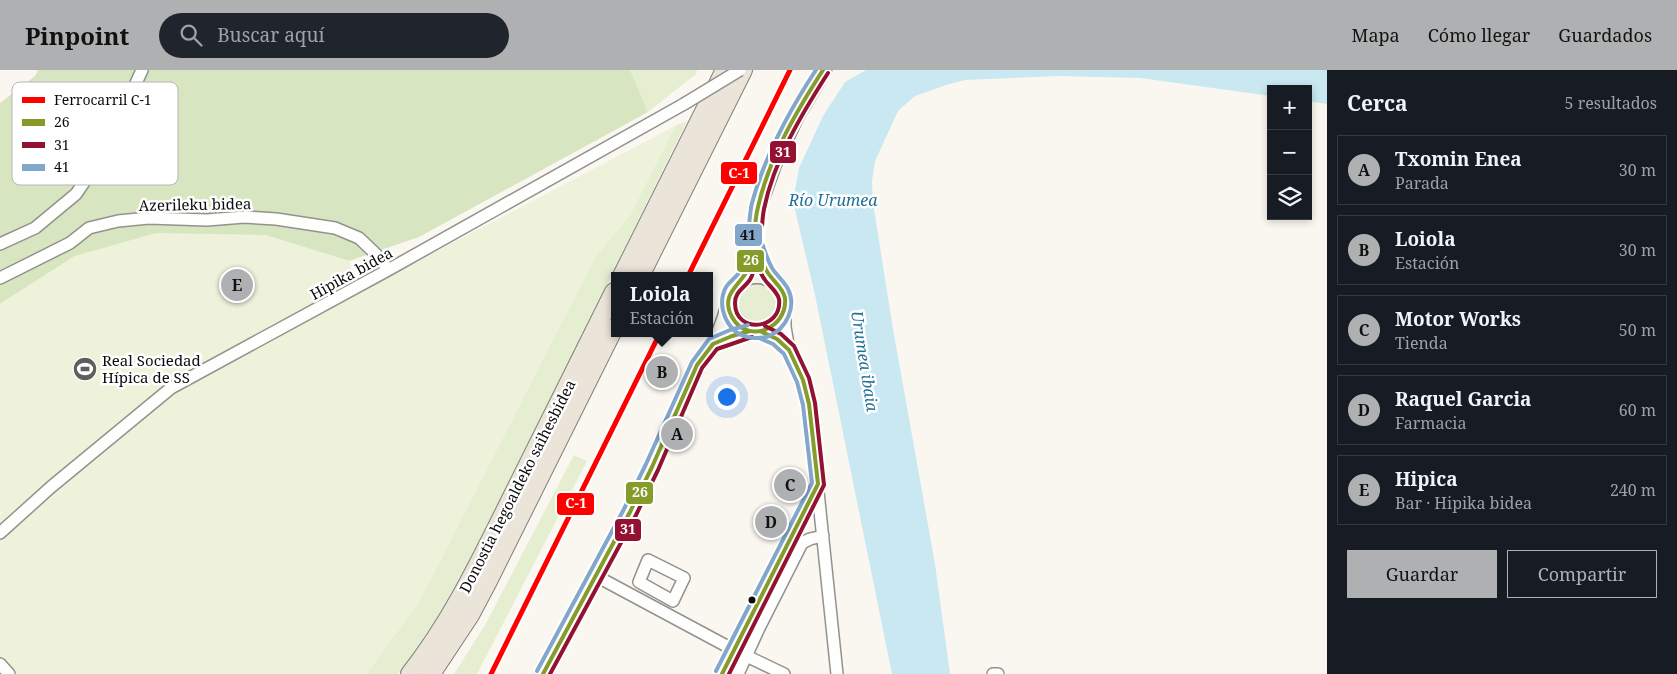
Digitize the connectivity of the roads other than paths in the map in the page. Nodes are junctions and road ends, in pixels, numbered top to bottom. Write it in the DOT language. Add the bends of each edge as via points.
graph roads {
  1 [pos="142,70"];
  2 [pos="725,70"];
  3 [pos="741,70"];
  4 [pos="823,70"];
  5 [pos="137,82"];
  6 [pos="82,185"];
  7 [pos="755,242"];
  8 [pos="0,244"];
  9 [pos="388,270"];
  10 [pos="624,272"];
  11 [pos="642,272"];
  12 [pos="0,278"];
  13 [pos="771,278"];
  14 [pos="743,279"];
  15 [pos="611,298"];
  16 [pos="729,306"];
  17 [pos="785,310"];
  18 [pos="756,331"];
  19 [pos="611,334"];
  20 [pos="714,344"];
  21 [pos="789,350"];
  22 [pos="818,484"];
  23 [pos="0,534"];
  24 [pos="823,536"];
  25 [pos="596,576"];
  26 [pos="734,650"];
  27 [pos="746,656"];
  28 [pos="0,664"];
  29 [pos="836,668"];
  30 [pos="9,674"];
  31 [pos="410,674"];
  32 [pos="431,674"];
  33 [pos="544,674"];
  34 [pos="722,674"];
  35 [pos="738,674"];
  36 [pos="784,674"];
  37 [pos="830,674"];
  38 [pos="993,674"];
  39 [pos="998,674"];
  1 -- 5 [label="street"];
  2 -- 10 [label="main road"];
  3 -- 9 [label="street, Hipika bidea, bridge"];
  3 -- 11 [label="main road"];
  4 -- 7 [label="main road" via="796,115 773,164 758,206"];
  6 -- 8 [label="street" via="76,194 35,228"];
  7 -- 13 [label="main road"];
  7 -- 14 [label="main road"];
  9 -- 12 [label="street, Azerileku bidea" via="360,238 335,228 276,219 149,218 118,220 89,228 70,242"];
  9 -- 23 [label="street, Hipika bidea" via="171,388 51,486"];
  13 -- 14 [label="main road" via="757,275"];
  13 -- 17 [label="main road" via="782,289"];
  14 -- 16 [label="main road" via="733,288"];
  15 -- 31 [label="main road, Donostia hegoaldeko saihesbidea" via="461,597"];
  16 -- 18 [label="main road" via="738,325"];
  16 -- 20 [label="main road"];
  17 -- 18 [label="main road" via="774,327"];
  17 -- 21 [label="street"];
  18 -- 20 [label="main road"];
  18 -- 21 [label="street" via="777,339"];
  19 -- 32 [label="main road, Donostia hegoaldeko saihesbidea" via="484,589"];
  20 -- 25 [label="main road" via="697,365 652,467"];
  21 -- 22 [label="street" via="808,396"];
  22 -- 24 [label="street"];
  22 -- 26 [label="street"];
  24 -- 27 [label="street" via="802,543"];
  24 -- 29 [label="street"];
  25 -- 26 [label="street"];
  25 -- 33 [label="main road"];
  26 -- 27 [label="street"];
  26 -- 34 [label="street"];
  27 -- 35 [label="street"];
  27 -- 36 [label="street"];
  28 -- 30 [label="street"];
  29 -- 37 [label="street"];
  38 -- 39 [label="street"];
}
